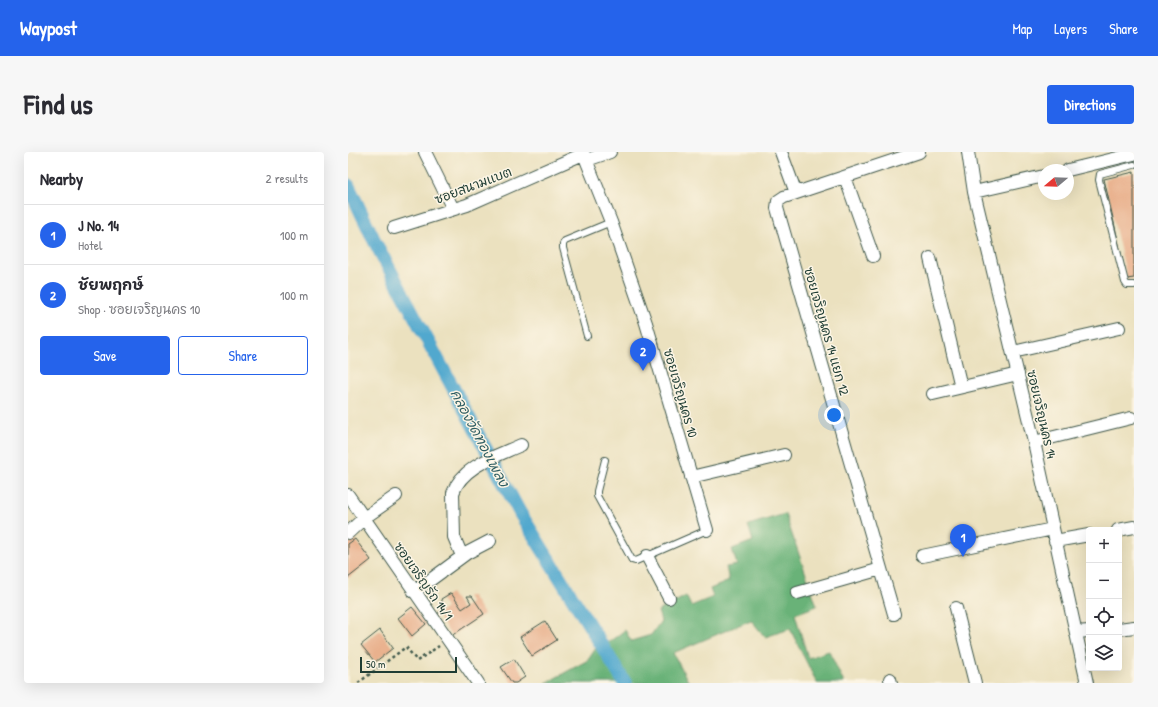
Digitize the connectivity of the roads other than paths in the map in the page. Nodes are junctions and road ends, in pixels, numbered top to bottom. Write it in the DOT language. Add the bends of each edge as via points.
graph roads {
  1 [pos="425,152"];
  2 [pos="610,152"];
  3 [pos="781,152"];
  4 [pos="920,152"];
  5 [pos="968,152"];
  6 [pos="1134,154"];
  7 [pos="584,155"];
  8 [pos="1134,165"];
  9 [pos="1098,168"];
  10 [pos="1074,170"];
  11 [pos="845,177"];
  12 [pos="1038,177"];
  13 [pos="974,192"];
  14 [pos="796,193"];
  15 [pos="453,209"];
  16 [pos="611,222"];
  17 [pos="394,228"];
  18 [pos="873,256"];
  19 [pos="930,258"];
  20 [pos="1134,285"];
  21 [pos="1119,328"];
  22 [pos="586,336"];
  23 [pos="1013,352"];
  24 [pos="1018,374"];
  25 [pos="960,387"];
  26 [pos="933,394"];
  27 [pos="1131,418"];
  28 [pos="1034,442"];
  29 [pos="521,445"];
  30 [pos="784,455"];
  31 [pos="605,460"];
  32 [pos="691,477"];
  33 [pos="348,495"];
  34 [pos="396,496"];
  35 [pos="364,518"];
  36 [pos="1134,527"];
  37 [pos="1053,529"];
  38 [pos="1122,529"];
  39 [pos="707,530"];
  40 [pos="348,533"];
  41 [pos="1086,536"];
  42 [pos="490,541"];
  43 [pos="1055,541"];
  44 [pos="462,556"];
  45 [pos="647,556"];
  46 [pos="922,556"];
  47 [pos="881,569"];
  48 [pos="414,592"];
  49 [pos="797,593"];
  50 [pos="670,598"];
  51 [pos="956,608"];
  52 [pos="894,614"];
  53 [pos="1134,627"];
  54 [pos="1122,629"];
  55 [pos="1086,631"];
  56 [pos="1076,632"];
  57 [pos="478,683"];
  58 [pos="975,683"];
  59 [pos="1087,683"];
  1 -- 15 [label="street"];
  2 -- 7 [label="street, ซอยสนามแบต"];
  3 -- 14 [label="street"];
  4 -- 11 [label="street, ซอยเจริญนคร 14 แยก 12"];
  5 -- 13 [label="street, ซอยเจริญนคร 14"];
  6 -- 9 [label="street"];
  7 -- 15 [label="street, ซอยสนามแบต"];
  7 -- 16 [label="street, ซอยเจริญนคร 10"];
  8 -- 9 [label="lane"];
  9 -- 10 [label="street"];
  9 -- 20 [label="lane" via="1124,282 1127,285"];
  11 -- 14 [label="street, ซอยเจริญนคร 14 แยก 12"];
  11 -- 18 [label="street"];
  12 -- 13 [label="street"];
  13 -- 23 [label="street, ซอยเจริญนคร 14"];
  14 -- 47 [label="street, ซอยเจริญนคร 14 แยก 12" via="778,201 777,208"];
  15 -- 17 [label="street, ซอยสนามแบต"];
  16 -- 22 [label="lane" via="563,244"];
  16 -- 32 [label="street, ซอยเจริญนคร 10" via="646,323"];
  19 -- 25 [label="street"];
  21 -- 23 [label="street"];
  23 -- 24 [label="street, ซอยเจริญนคร 14"];
  24 -- 25 [label="street"];
  24 -- 28 [label="street, ซอยเจริญนคร 14"];
  25 -- 26 [label="street"];
  27 -- 28 [label="street"];
  28 -- 37 [label="street, ซอยเจริญนคร 14"];
  29 -- 44 [label="street" via="483,463 459,480 453,493 454,537"];
  30 -- 32 [label="street"];
  31 -- 45 [label="lane" via="597,491 598,501 632,560"];
  32 -- 39 [label="street, ซอยเจริญนคร 10"];
  33 -- 35 [label="street, ซอยเจริญรัถ 14/1"];
  34 -- 35 [label="street"];
  35 -- 40 [label="street"];
  35 -- 48 [label="street, ซอยเจริญรัถ 14/1"];
  36 -- 38 [label="street"];
  37 -- 43 [label="street, ซอยเจริญนคร 14"];
  37 -- 46 [label="street"];
  39 -- 45 [label="lane"];
  41 -- 43 [label="street"];
  42 -- 44 [label="street"];
  43 -- 56 [label="street, ซอยเจริญนคร 14"];
  44 -- 48 [label="street"];
  45 -- 50 [label="street"];
  47 -- 49 [label="street"];
  47 -- 52 [label="street, ซอยเจริญนคร 14 แยก 12"];
  48 -- 57 [label="street, ซอยเจริญรัถ 14/1"];
  51 -- 58 [label="street"];
  53 -- 54 [label="street"];
  55 -- 56 [label="street"];
  56 -- 59 [label="street, ซอยเจริญนคร 14"];
}
